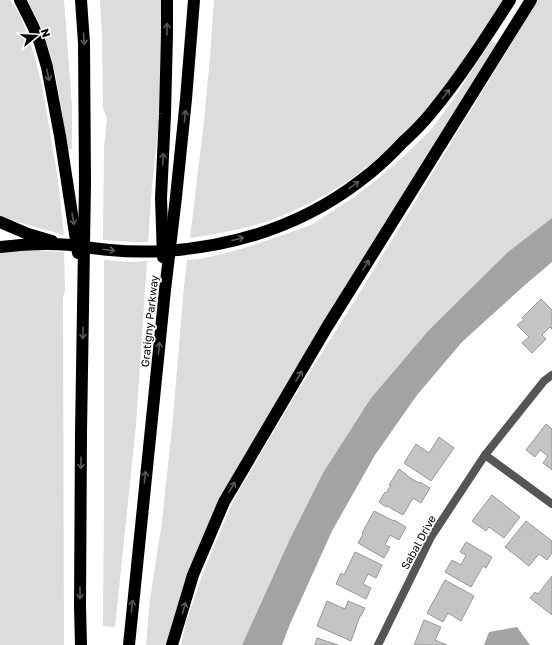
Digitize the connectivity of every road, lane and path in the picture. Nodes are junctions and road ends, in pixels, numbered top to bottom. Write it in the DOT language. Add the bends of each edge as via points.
graph roads {
  1 [pos="20,0"];
  2 [pos="81,0"];
  3 [pos="167,0"];
  4 [pos="194,0"];
  5 [pos="510,0"];
  6 [pos="531,0"];
  7 [pos="0,222"];
  8 [pos="70,245"];
  9 [pos="0,247"];
  10 [pos="165,290"];
  11 [pos="83,294"];
  12 [pos="552,375"];
  13 [pos="485,455"];
  14 [pos="552,504"];
  15 [pos="81,645"];
  16 [pos="129,645"];
  17 [pos="172,645"];
  18 [pos="378,645"];
  1 -- 11 [label="highway, one-way" via="33,26 47,67 60,136"];
  2 -- 11 [label="highway, one-way" via="84,43 85,183"];
  10 -- 3 [label="highway, one-way" via="161,198"];
  10 -- 4 [label="highway, Gratigny Parkway, one-way"];
  8 -- 5 [label="highway, one-way" via="145,252 209,246 267,231 321,207 379,166 430,115 456,82"];
  17 -- 6 [label="highway, one-way" via="193,575 224,502 327,327"];
  7 -- 8 [label="highway" via="28,234"];
  8 -- 9 [label="highway"];
  16 -- 10 [label="highway, Gratigny Parkway, one-way"];
  11 -- 15 [label="highway, one-way"];
  12 -- 13 [label="street, Sabal Drive" via="544,381"];
  13 -- 14 [label="street"];
  13 -- 18 [label="street, Sabal Drive" via="431,536"];
}
